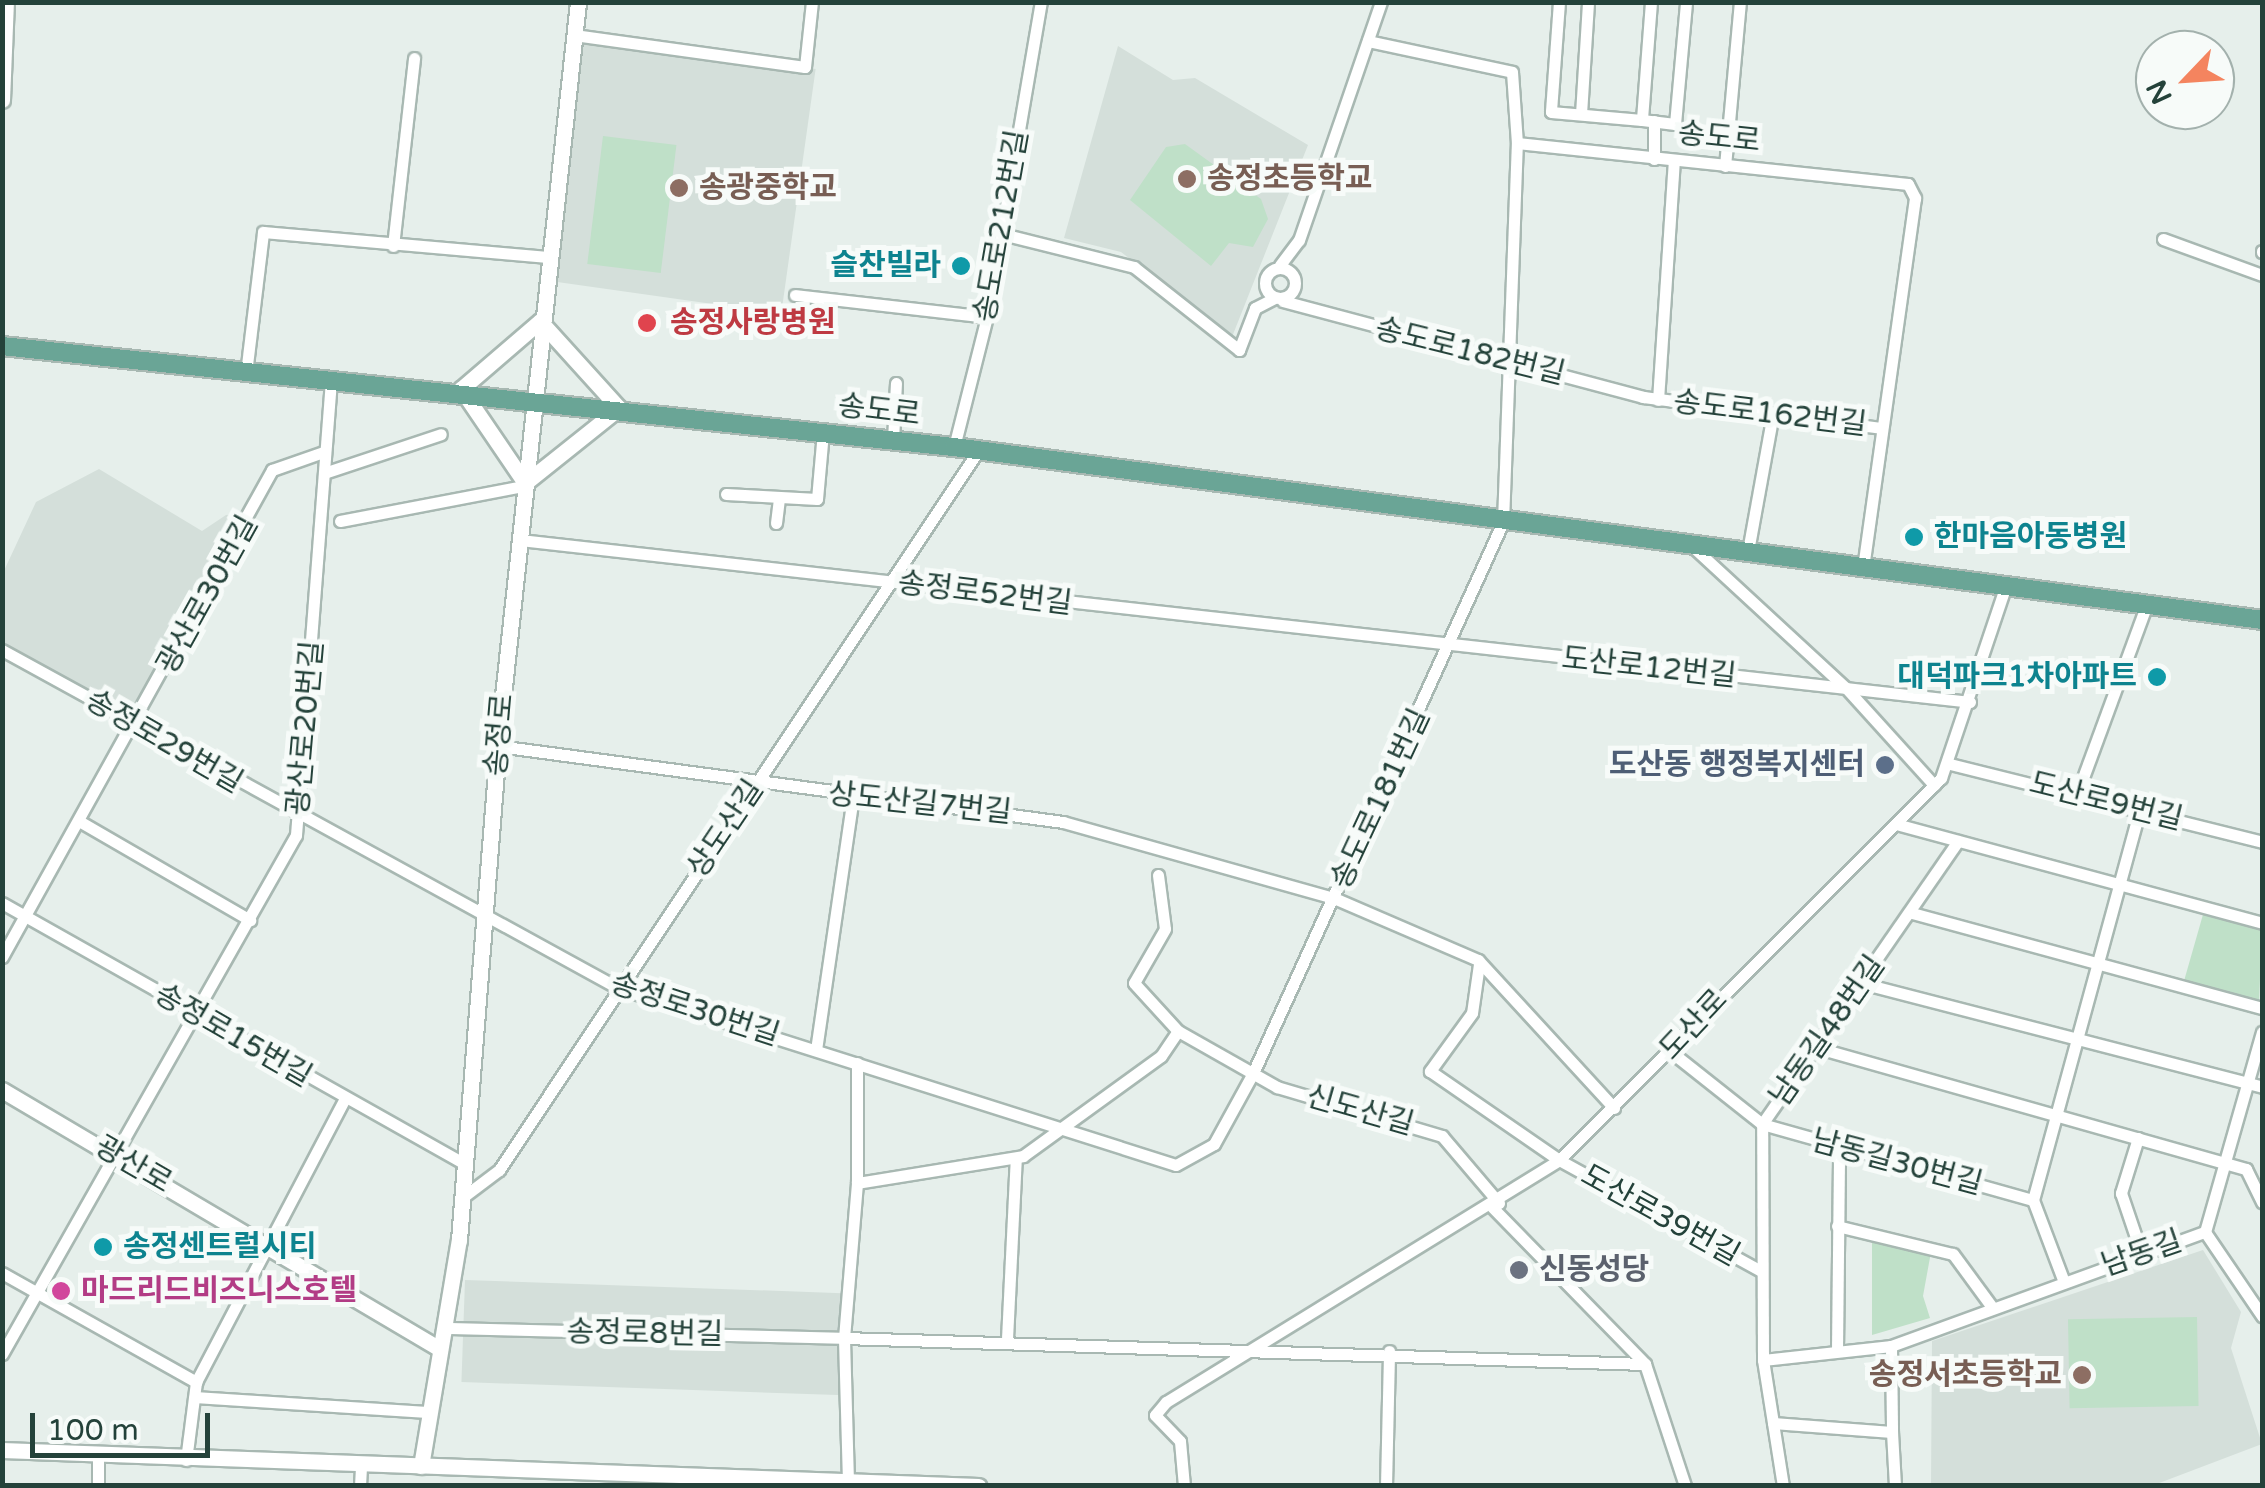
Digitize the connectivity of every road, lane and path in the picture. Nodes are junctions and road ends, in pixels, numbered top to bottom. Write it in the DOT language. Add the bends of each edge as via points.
graph roads {
  1 [pos="6,2"];
  2 [pos="578,2"];
  3 [pos="812,2"];
  4 [pos="1040,2"];
  5 [pos="1381,2"];
  6 [pos="1559,2"];
  7 [pos="1588,2"];
  8 [pos="1651,2"];
  9 [pos="1686,2"];
  10 [pos="1740,2"];
  11 [pos="574,35"];
  12 [pos="1368,41"];
  13 [pos="414,58"];
  14 [pos="2,100"];
  15 [pos="1581,114"];
  16 [pos="1648,120"];
  17 [pos="1516,143"];
  18 [pos="1654,159"];
  19 [pos="1674,161"];
  20 [pos="1725,166"];
  21 [pos="1002,234"];
  22 [pos="2163,239"];
  23 [pos="393,246"];
  24 [pos="548,256"];
  25 [pos="1280,265"];
  26 [pos="2262,275"];
  27 [pos="794,295"];
  28 [pos="1278,300"];
  29 [pos="987,317"];
  30 [pos="540,321"];
  31 [pos="2,346"];
  32 [pos="1507,363"];
  33 [pos="247,365"];
  34 [pos="331,374"];
  35 [pos="896,383"];
  36 [pos="461,388"];
  37 [pos="532,398"];
  38 [pos="1658,400"];
  39 [pos="618,408"];
  40 [pos="1773,414"];
  41 [pos="1881,428"];
  42 [pos="823,432"];
  43 [pos="441,434"];
  44 [pos="892,440"];
  45 [pos="954,447"];
  46 [pos="978,450"];
  47 [pos="323,452"];
  48 [pos="324,473"];
  49 [pos="524,484"];
  50 [pos="726,494"];
  51 [pos="778,497"];
  52 [pos="340,521"];
  53 [pos="1503,522"];
  54 [pos="776,523"];
  55 [pos="520,540"];
  56 [pos="1689,544"];
  57 [pos="1748,551"];
  58 [pos="1863,566"];
  59 [pos="893,583"];
  60 [pos="2006,586"];
  61 [pos="2147,604"];
  62 [pos="2262,620"];
  63 [pos="1451,647"];
  64 [pos="2,650"];
  65 [pos="1846,688"];
  66 [pos="1970,702"];
  67 [pos="136,726"];
  68 [pos="498,746"];
  69 [pos="1950,764"];
  70 [pos="1934,785"];
  71 [pos="755,786"];
  72 [pos="2077,794"];
  73 [pos="852,796"];
  74 [pos="2140,810"];
  75 [pos="298,819"];
  76 [pos="79,821"];
  77 [pos="1896,824"];
  78 [pos="1958,841"];
  79 [pos="2262,842"];
  80 [pos="1158,875"];
  81 [pos="2122,883"];
  82 [pos="1334,898"];
  83 [pos="2,904"];
  84 [pos="1912,913"];
  85 [pos="25,916"];
  86 [pos="484,919"];
  87 [pos="250,920"];
  88 [pos="2262,923"];
  89 [pos="2,957"];
  90 [pos="1478,960"];
  91 [pos="2101,966"];
  92 [pos="1861,983"];
  93 [pos="618,988"];
  94 [pos="2262,1008"];
  95 [pos="196,1015"];
  96 [pos="1178,1031"];
  97 [pos="2262,1032"];
  98 [pos="2079,1043"];
  99 [pos="1818,1048"];
  100 [pos="816,1050"];
  101 [pos="1670,1051"];
  102 [pos="857,1063"];
  103 [pos="1253,1073"];
  104 [pos="2248,1087"];
  105 [pos="2262,1087"];
  106 [pos="2,1090"];
  107 [pos="344,1100"];
  108 [pos="1614,1108"];
  109 [pos="2059,1117"];
  110 [pos="1762,1124"];
  111 [pos="1056,1127"];
  112 [pos="2138,1138"];
  113 [pos="1839,1148"];
  114 [pos="118,1156"];
  115 [pos="1016,1158"];
  116 [pos="1194,1159"];
  117 [pos="1559,1160"];
  118 [pos="2225,1162"];
  119 [pos="465,1164"];
  120 [pos="857,1182"];
  121 [pos="463,1197"];
  122 [pos="2033,1200"];
  123 [pos="2262,1202"];
  124 [pos="1496,1206"];
  125 [pos="1838,1226"];
  126 [pos="2205,1232"];
  127 [pos="263,1242"];
  128 [pos="2142,1254"];
  129 [pos="1761,1271"];
  130 [pos="2,1273"];
  131 [pos="2064,1282"];
  132 [pos="38,1293"];
  133 [pos="1992,1306"];
  134 [pos="2262,1316"];
  135 [pos="446,1328"];
  136 [pos="844,1338"];
  137 [pos="1006,1339"];
  138 [pos="1248,1346"];
  139 [pos="1891,1346"];
  140 [pos="440,1348"];
  141 [pos="1837,1350"];
  142 [pos="1389,1351"];
  143 [pos="2,1354"];
  144 [pos="1763,1360"];
  145 [pos="1644,1364"];
  146 [pos="196,1382"];
  147 [pos="196,1396"];
  148 [pos="426,1412"];
  149 [pos="1773,1423"];
  150 [pos="1892,1432"];
  151 [pos="2,1450"];
  152 [pos="98,1457"];
  153 [pos="186,1460"];
  154 [pos="361,1464"];
  155 [pos="421,1466"];
  156 [pos="848,1482"];
  157 [pos="98,1486"];
  158 [pos="360,1486"];
  159 [pos="978,1486"];
  160 [pos="1184,1486"];
  161 [pos="1386,1486"];
  162 [pos="1686,1486"];
  163 [pos="1782,1486"];
  164 [pos="1895,1486"];
  1 -- 14 [label="main road"];
  2 -- 11 [label="main road, 송정로"];
  3 -- 11 [label="street" via="804,67"];
  4 -- 21 [label="street, 송도로212번길"];
  5 -- 12 [label="street"];
  6 -- 15 [label="street" via="1551,112"];
  7 -- 15 [label="street"];
  8 -- 16 [label="street"];
  9 -- 16 [label="street" via="1674,124"];
  10 -- 20 [label="street"];
  11 -- 24 [label="main road, 송정로"];
  12 -- 17 [label="street" via="1512,72"];
  12 -- 25 [label="street" via="1299,240"];
  13 -- 23 [label="street"];
  15 -- 16 [label="street"];
  16 -- 18 [label="street"];
  17 -- 18 [label="street, 송도로"];
  17 -- 32 [label="street"];
  18 -- 19 [label="street, 송도로"];
  19 -- 20 [label="street, 송도로"];
  19 -- 38 [label="street"];
  20 -- 41 [label="street, 송도로" via="1908,184 1915,198"];
  21 -- 28 [label="street" via="1122,262 1239,350 1256,308"];
  21 -- 29 [label="street, 송도로212번길"];
  22 -- 26 [label="street"];
  23 -- 24 [label="street"];
  23 -- 33 [label="street" via="263,232"];
  24 -- 30 [label="main road, 송정로"];
  25 -- 28 [label="street" via="1269,276"];
  25 -- 28 [label="street" via="1290,275"];
  27 -- 29 [label="street"];
  28 -- 32 [label="street, 송도로182번길"];
  29 -- 45 [label="street, 송도로212번길"];
  30 -- 36 [label="main road"];
  30 -- 37 [label="main road, 송정로"];
  30 -- 39 [label="main road"];
  31 -- 33 [label="main road, 송도로"];
  32 -- 38 [label="street, 송도로182번길"];
  32 -- 53 [label="street"];
  33 -- 34 [label="main road, 송도로"];
  34 -- 36 [label="main road, 송도로"];
  34 -- 47 [label="street, 광산로20번길"];
  35 -- 44 [label="street"];
  36 -- 37 [label="main road, 송도로"];
  36 -- 49 [label="main road"];
  37 -- 39 [label="main road, 송도로"];
  37 -- 49 [label="main road, 송정로"];
  38 -- 40 [label="street, 송도로162번길"];
  39 -- 42 [label="main road, 송도로"];
  39 -- 49 [label="main road"];
  40 -- 41 [label="street, 송도로162번길"];
  40 -- 57 [label="street"];
  41 -- 58 [label="street, 송도로"];
  42 -- 44 [label="main road, 송도로"];
  42 -- 51 [label="street" via="817,499"];
  43 -- 48 [label="street"];
  44 -- 45 [label="main road, 송도로"];
  45 -- 46 [label="main road, 송도로"];
  46 -- 53 [label="main road, 송도로"];
  46 -- 59 [label="street, 상도산길"];
  47 -- 48 [label="street, 광산로20번길"];
  47 -- 67 [label="street, 광산로30번길" via="272,470"];
  48 -- 75 [label="street, 광산로20번길"];
  49 -- 52 [label="street"];
  49 -- 55 [label="main road, 송정로"];
  50 -- 51 [label="street"];
  51 -- 54 [label="street"];
  53 -- 56 [label="main road, 송도로"];
  53 -- 63 [label="street, 송도로181번길"];
  55 -- 59 [label="street, 송정로52번길"];
  55 -- 68 [label="main road, 송정로"];
  56 -- 57 [label="main road, 송도로"];
  56 -- 65 [label="street"];
  57 -- 58 [label="main road, 송도로"];
  58 -- 60 [label="main road, 송도로"];
  59 -- 63 [label="street, 송정로52번길"];
  59 -- 71 [label="street, 상도산길"];
  60 -- 61 [label="main road, 송도로"];
  60 -- 66 [label="street, 도산로"];
  61 -- 62 [label="main road, 송도로"];
  61 -- 72 [label="street"];
  63 -- 65 [label="street, 도산로12번길"];
  63 -- 82 [label="street, 송도로181번길"];
  64 -- 67 [label="street, 송정로29번길"];
  65 -- 66 [label="street, 도산로12번길"];
  65 -- 70 [label="street"];
  66 -- 69 [label="street, 도산로"];
  67 -- 75 [label="street, 송정로29번길"];
  67 -- 76 [label="street, 광산로30번길"];
  68 -- 71 [label="street, 상도산길7번길"];
  68 -- 86 [label="main road, 송정로"];
  69 -- 70 [label="street, 도산로"];
  69 -- 72 [label="street, 도산로9번길"];
  70 -- 77 [label="street, 도산로"];
  71 -- 73 [label="street, 상도산길7번길"];
  71 -- 93 [label="street, 상도산길"];
  72 -- 74 [label="street, 도산로9번길"];
  73 -- 82 [label="street, 상도산길7번길" via="1088,826"];
  73 -- 100 [label="street"];
  74 -- 79 [label="street, 도산로9번길"];
  74 -- 81 [label="street"];
  75 -- 86 [label="street, 송정로29번길"];
  75 -- 87 [label="street, 광산로20번길"];
  76 -- 85 [label="street, 광산로30번길"];
  76 -- 87 [label="street"];
  77 -- 78 [label="street"];
  77 -- 101 [label="street, 도산로"];
  78 -- 81 [label="street"];
  78 -- 84 [label="street, 남동길48번길"];
  80 -- 96 [label="street" via="1165,929 1134,984"];
  81 -- 88 [label="street"];
  81 -- 91 [label="street"];
  82 -- 90 [label="street, 상도산길7번길"];
  82 -- 103 [label="street, 송도로181번길"];
  83 -- 85 [label="street, 송정로15번길"];
  84 -- 91 [label="street"];
  84 -- 92 [label="street, 남동길48번길"];
  85 -- 89 [label="street, 광산로30번길"];
  85 -- 95 [label="street, 송정로15번길"];
  86 -- 93 [label="street, 송정로30번길"];
  86 -- 119 [label="main road, 송정로"];
  87 -- 95 [label="street, 광산로20번길"];
  90 -- 108 [label="street"];
  90 -- 117 [label="street, 도산로39번길" via="1472,1013 1430,1071"];
  91 -- 94 [label="street"];
  91 -- 98 [label="street"];
  92 -- 98 [label="street"];
  92 -- 99 [label="street, 남동길48번길"];
  93 -- 100 [label="street, 송정로30번길"];
  93 -- 121 [label="street, 상도산길" via="500,1170"];
  95 -- 107 [label="street, 송정로15번길"];
  95 -- 114 [label="street, 광산로20번길"];
  96 -- 103 [label="street"];
  96 -- 111 [label="street" via="1162,1056"];
  97 -- 104 [label="street, 남동길"];
  98 -- 104 [label="street"];
  98 -- 109 [label="street"];
  99 -- 109 [label="street"];
  99 -- 110 [label="street, 남동길48번길"];
  100 -- 102 [label="street, 송정로30번길"];
  101 -- 108 [label="street, 도산로"];
  101 -- 110 [label="street"];
  102 -- 111 [label="street, 송정로30번길"];
  102 -- 120 [label="street"];
  103 -- 116 [label="street, 송도로181번길" via="1222,1132"];
  103 -- 124 [label="street, 신도산길" via="1442,1136"];
  104 -- 105 [label="street"];
  104 -- 118 [label="street, 남동길"];
  106 -- 114 [label="main road, 광산로"];
  107 -- 119 [label="street, 송정로15번길"];
  107 -- 127 [label="street"];
  108 -- 117 [label="street, 도산로"];
  109 -- 112 [label="street"];
  109 -- 122 [label="street"];
  110 -- 113 [label="street, 남동길30번길"];
  110 -- 129 [label="street, 남동길48번길"];
  111 -- 115 [label="street"];
  111 -- 116 [label="street, 송정로30번길" via="1153,1162"];
  112 -- 118 [label="street"];
  112 -- 128 [label="street" via="2122,1193"];
  113 -- 122 [label="street, 남동길30번길"];
  113 -- 125 [label="street"];
  114 -- 127 [label="main road, 광산로"];
  114 -- 132 [label="street, 광산로20번길"];
  115 -- 120 [label="street"];
  115 -- 137 [label="street"];
  117 -- 124 [label="street, 도산로"];
  117 -- 129 [label="street, 도산로39번길"];
  118 -- 123 [label="street" via="2246,1170"];
  118 -- 126 [label="street, 남동길"];
  119 -- 121 [label="main road, 송정로"];
  120 -- 136 [label="street"];
  121 -- 135 [label="main road, 송정로"];
  122 -- 131 [label="street"];
  124 -- 138 [label="street, 도산로"];
  124 -- 145 [label="street, 신도산길"];
  125 -- 133 [label="street" via="1953,1254"];
  125 -- 141 [label="street"];
  126 -- 128 [label="street, 남동길"];
  126 -- 134 [label="street"];
  127 -- 140 [label="main road, 광산로"];
  127 -- 146 [label="street"];
  128 -- 131 [label="street, 남동길"];
  129 -- 144 [label="street, 남동길48번길"];
  130 -- 132 [label="street"];
  131 -- 133 [label="street, 남동길"];
  132 -- 143 [label="street, 광산로20번길"];
  132 -- 146 [label="street"];
  133 -- 139 [label="street, 남동길"];
  135 -- 136 [label="street, 송정로8번길"];
  135 -- 140 [label="main road, 송정로"];
  136 -- 137 [label="street, 송정로8번길"];
  136 -- 156 [label="street"];
  137 -- 138 [label="street, 송정로8번길"];
  138 -- 142 [label="street"];
  138 -- 160 [label="street, 도산로" via="1156,1415 1180,1441"];
  139 -- 141 [label="street, 남동길"];
  139 -- 150 [label="street"];
  140 -- 148 [label="main road, 송정로"];
  141 -- 144 [label="street, 남동길"];
  142 -- 145 [label="street"];
  142 -- 161 [label="street"];
  144 -- 149 [label="street, 남동길48번길"];
  145 -- 162 [label="street, 신도산길"];
  146 -- 147 [label="street"];
  147 -- 148 [label="street"];
  147 -- 153 [label="street"];
  148 -- 155 [label="main road, 송정로"];
  149 -- 150 [label="street"];
  149 -- 163 [label="street, 남동길48번길"];
  150 -- 164 [label="street"];
  151 -- 152 [label="main road"];
  152 -- 153 [label="main road"];
  152 -- 157 [label="street"];
  153 -- 154 [label="main road"];
  154 -- 155 [label="main road"];
  154 -- 158 [label="street"];
  155 -- 156 [label="main road"];
  156 -- 159 [label="main road"];
}
